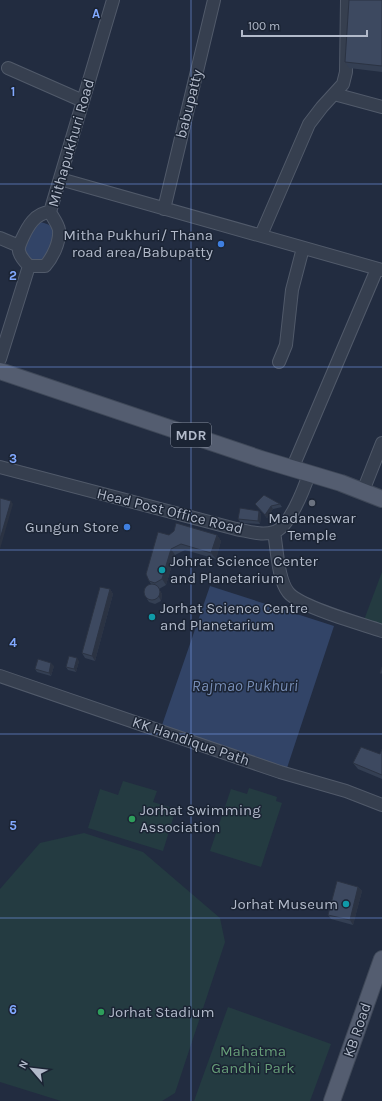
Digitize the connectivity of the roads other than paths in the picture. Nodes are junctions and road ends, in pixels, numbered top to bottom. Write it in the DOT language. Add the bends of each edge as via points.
graph roads {
  1 [pos="113,0"];
  2 [pos="214,0"];
  3 [pos="348,0"];
  4 [pos="8,68"];
  5 [pos="334,94"];
  6 [pos="83,101"];
  7 [pos="382,107"];
  8 [pos="60,179"];
  9 [pos="164,209"];
  10 [pos="50,212"];
  11 [pos="261,235"];
  12 [pos="0,238"];
  13 [pos="19,246"];
  14 [pos="302,248"];
  15 [pos="29,266"];
  16 [pos="380,270"];
  17 [pos="0,359"];
  18 [pos="279,362"];
  19 [pos="0,371"];
  20 [pos="382,443"];
  21 [pos="0,467"];
  22 [pos="292,469"];
  23 [pos="309,474"];
  24 [pos="363,492"];
  25 [pos="382,499"];
  26 [pos="274,532"];
  27 [pos="382,631"];
  28 [pos="0,676"];
  29 [pos="382,805"];
  30 [pos="382,959"];
  31 [pos="332,1101"];
  1 -- 6 [label="street, Mithapukhuri Road"];
  2 -- 9 [label="street, babupatty"];
  3 -- 5 [label="street" via="346,72 343,84"];
  4 -- 6 [label="street"];
  5 -- 7 [label="street"];
  5 -- 11 [label="street" via="307,129"];
  6 -- 8 [label="street, Mithapukhuri Road"];
  8 -- 9 [label="street"];
  8 -- 10 [label="street, Mithapukhuri Road"];
  9 -- 11 [label="street"];
  10 -- 13 [label="street" via="34,219"];
  10 -- 15 [label="street, Mithapukhuri Road" via="59,230 56,248 44,266"];
  11 -- 14 [label="street"];
  12 -- 13 [label="street"];
  13 -- 15 [label="street" via="20,254"];
  14 -- 16 [label="street"];
  14 -- 18 [label="street" via="292,290 286,345"];
  15 -- 17 [label="street"];
  16 -- 22 [label="street"];
  19 -- 22 [label="main road, MDR"];
  20 -- 24 [label="street"];
  21 -- 26 [label="street, Head Post Office Road" via="236,528 264,534"];
  22 -- 23 [label="main road, MDR"];
  23 -- 24 [label="main road, MDR"];
  23 -- 26 [label="street" via="288,520"];
  24 -- 25 [label="main road, MDR"];
  26 -- 27 [label="street" via="283,582 292,596 308,606"];
  28 -- 29 [label="street, KK Handique Path"];
  30 -- 31 [label="main road, KB Road"];
}
